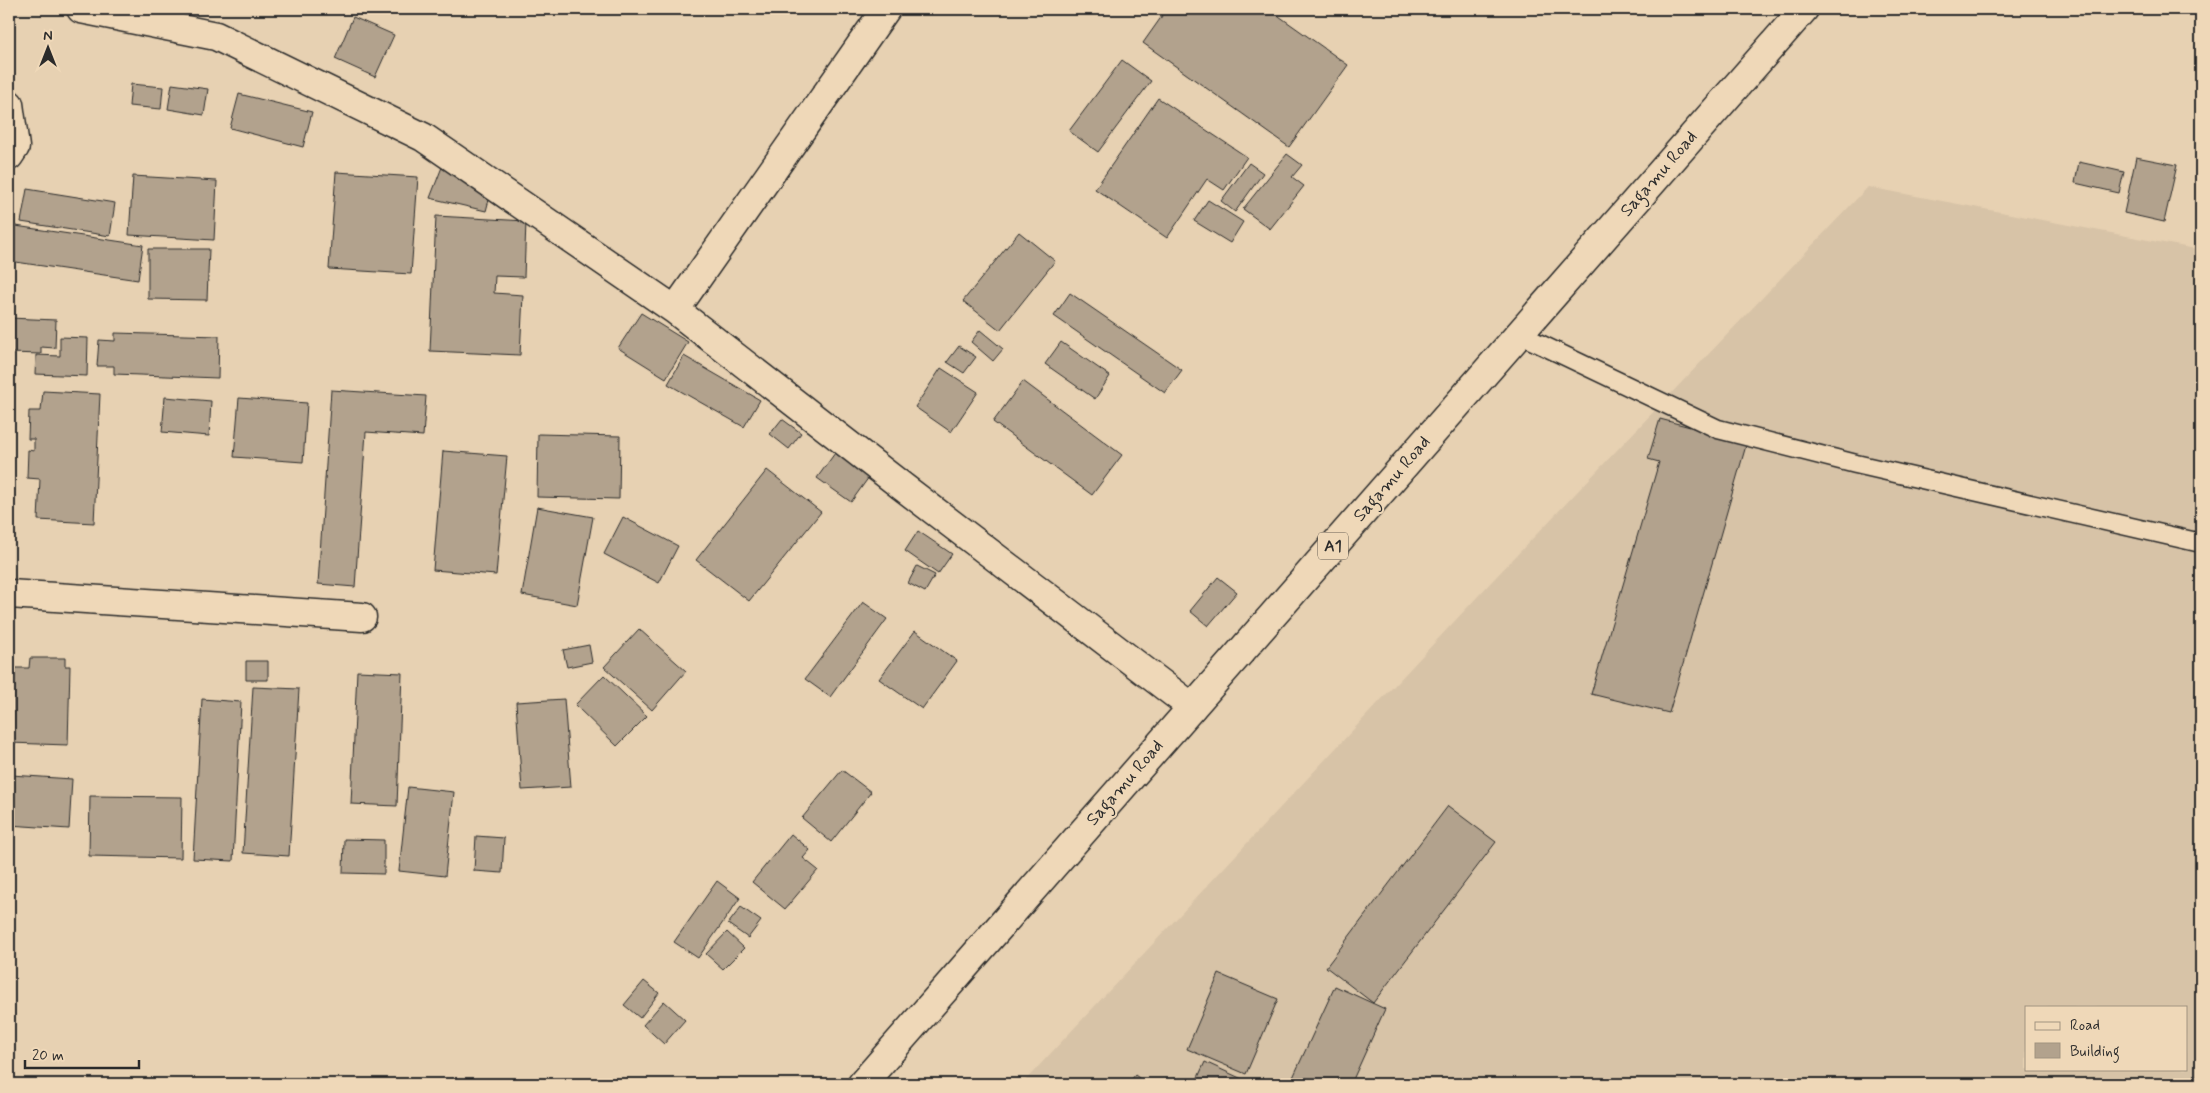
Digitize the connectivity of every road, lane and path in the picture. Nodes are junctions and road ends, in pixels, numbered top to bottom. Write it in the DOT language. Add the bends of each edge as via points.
graph roads {
  1 [pos="81,9"];
  2 [pos="886,9"];
  3 [pos="1804,9"];
  4 [pos="9,104"];
  5 [pos="9,156"];
  6 [pos="675,310"];
  7 [pos="1519,334"];
  8 [pos="2201,544"];
  9 [pos="9,594"];
  10 [pos="362,617"];
  11 [pos="1192,707"];
  12 [pos="862,1084"];
  1 -- 6 [label="main road" via="216,36 423,136"];
  2 -- 6 [label="main road"];
  3 -- 7 [label="main road, Sagamu Road / A1"];
  4 -- 5 [label="main road" via="16,147"];
  6 -- 11 [label="main road"];
  7 -- 8 [label="lane" via="1718,429"];
  7 -- 11 [label="main road, Sagamu Road / A1"];
  9 -- 10 [label="main road"];
  11 -- 12 [label="main road, Sagamu Road / A1"];
}
